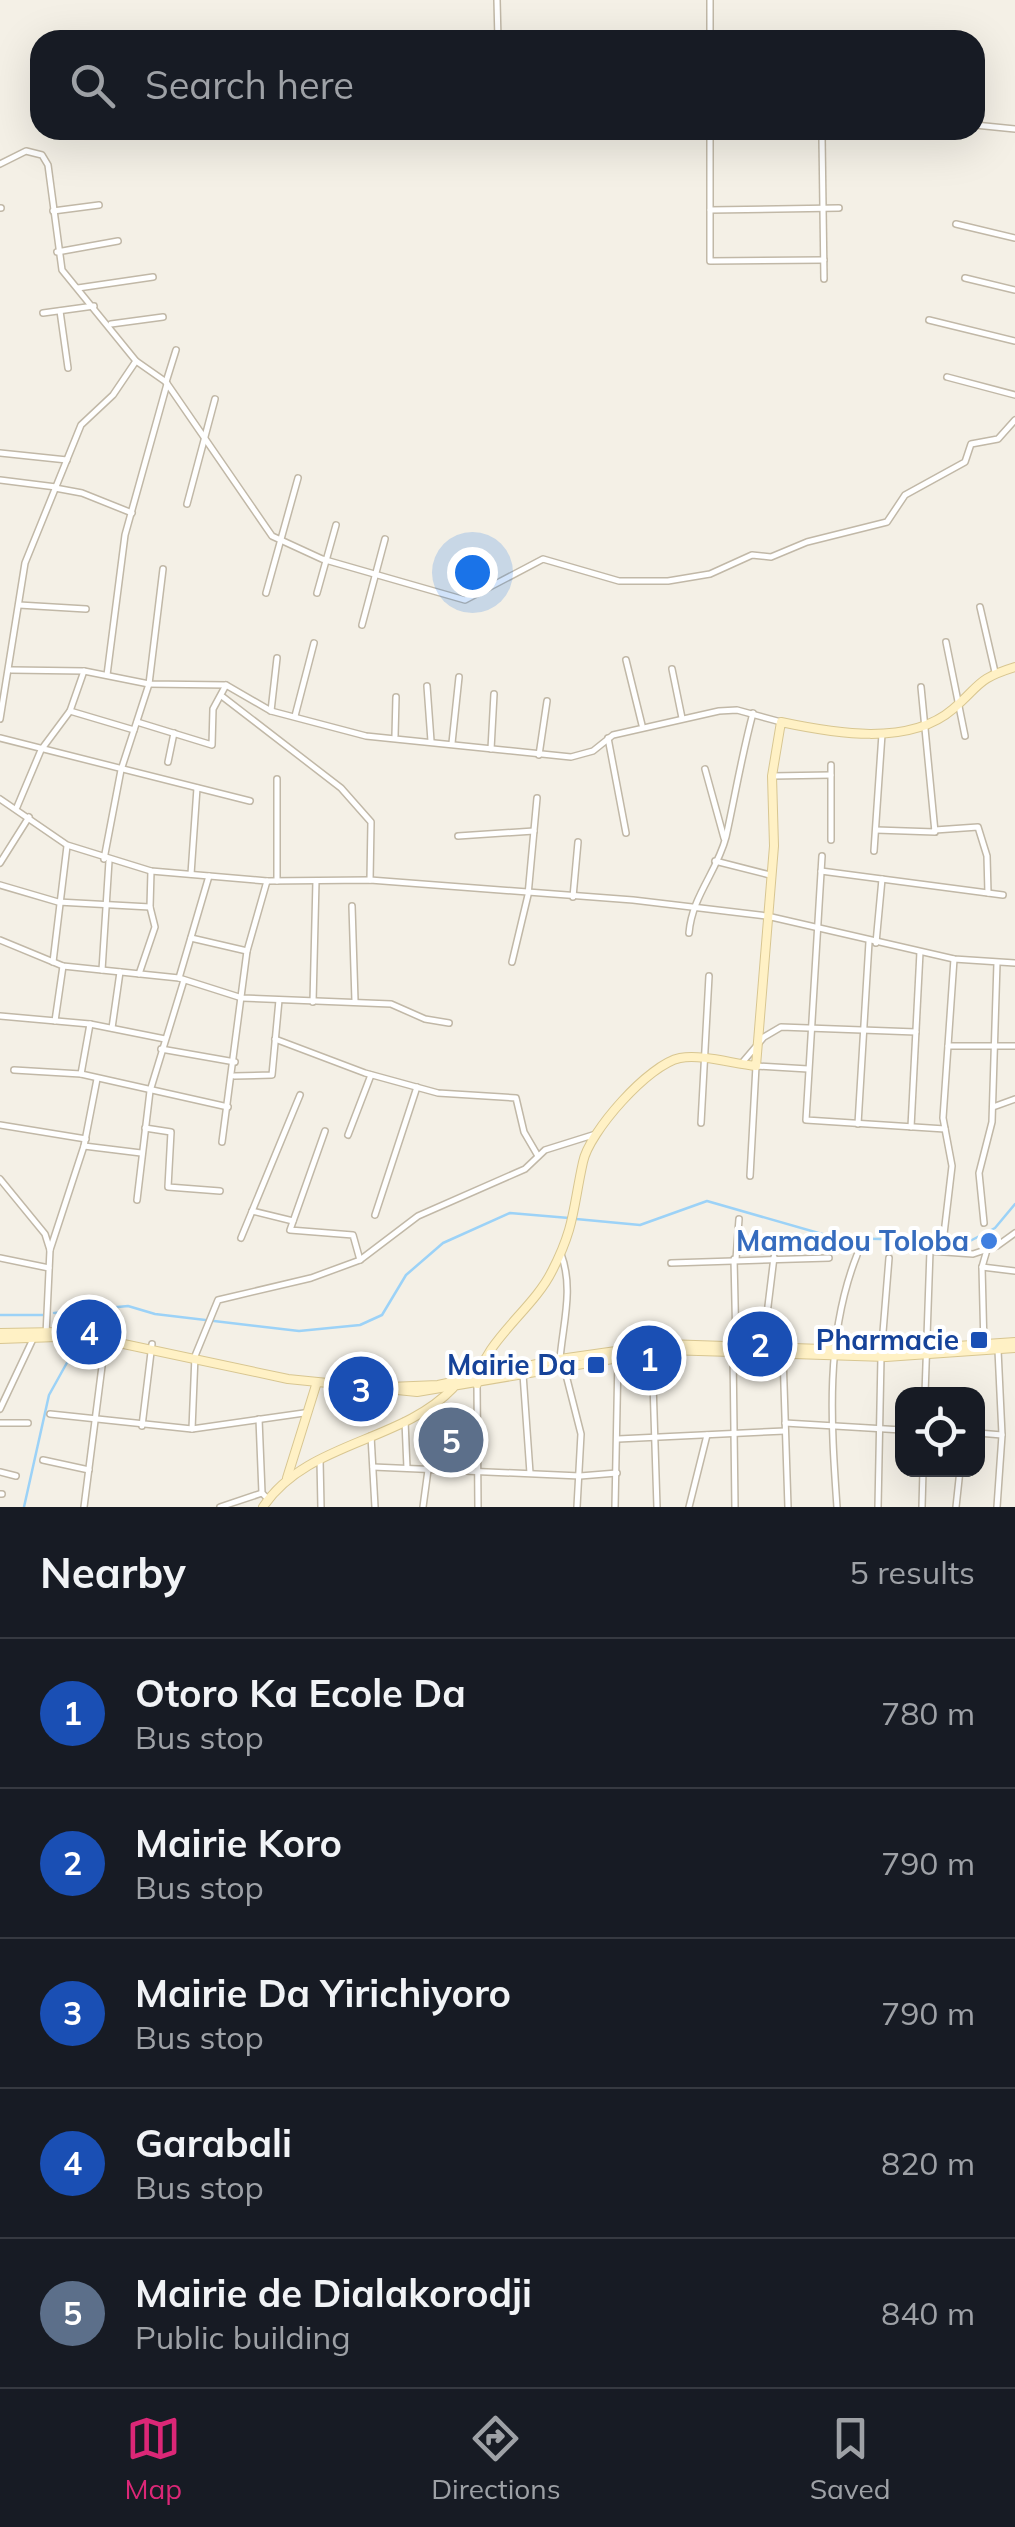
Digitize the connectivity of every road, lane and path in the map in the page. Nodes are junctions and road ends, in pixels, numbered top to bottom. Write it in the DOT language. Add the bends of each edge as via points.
graph roads {
  1 [pos="497,0"];
  2 [pos="710,0"];
  3 [pos="498,30"];
  4 [pos="710,30"];
  5 [pos="985,126"];
  6 [pos="1015,130"];
  7 [pos="710,140"];
  8 [pos="822,140"];
  9 [pos="0,164"];
  10 [pos="99,206"];
  11 [pos="823,208"];
  12 [pos="839,208"];
  13 [pos="710,210"];
  14 [pos="52,212"];
  15 [pos="956,224"];
  16 [pos="1015,238"];
  17 [pos="118,241"];
  18 [pos="56,252"];
  19 [pos="824,260"];
  20 [pos="152,276"];
  21 [pos="965,278"];
  22 [pos="824,279"];
  23 [pos="78,288"];
  24 [pos="1015,290"];
  25 [pos="94,306"];
  26 [pos="60,311"];
  27 [pos="43,314"];
  28 [pos="163,317"];
  29 [pos="929,320"];
  30 [pos="109,324"];
  31 [pos="1015,342"];
  32 [pos="176,350"];
  33 [pos="136,361"];
  34 [pos="68,368"];
  35 [pos="947,378"];
  36 [pos="166,383"];
  37 [pos="1015,396"];
  38 [pos="215,399"];
  39 [pos="1015,420"];
  40 [pos="204,438"];
  41 [pos="0,453"];
  42 [pos="67,460"];
  43 [pos="298,478"];
  44 [pos="0,480"];
  45 [pos="55,488"];
  46 [pos="187,504"];
  47 [pos="132,513"];
  48 [pos="336,525"];
  49 [pos="385,539"];
  50 [pos="280,540"];
  51 [pos="326,560"];
  52 [pos="164,569"];
  53 [pos="374,574"];
  54 [pos="316,593"];
  55 [pos="266,594"];
  56 [pos="19,605"];
  57 [pos="980,607"];
  58 [pos="86,609"];
  59 [pos="362,625"];
  60 [pos="946,642"];
  61 [pos="314,643"];
  62 [pos="277,658"];
  63 [pos="626,660"];
  64 [pos="1015,667"];
  65 [pos="11,670"];
  66 [pos="672,670"];
  67 [pos="84,671"];
  68 [pos="995,673"];
  69 [pos="107,676"];
  70 [pos="459,676"];
  71 [pos="149,684"];
  72 [pos="226,686"];
  73 [pos="427,686"];
  74 [pos="921,687"];
  75 [pos="494,694"];
  76 [pos="223,697"];
  77 [pos="396,697"];
  78 [pos="548,701"];
  79 [pos="2,703"];
  80 [pos="958,704"];
  81 [pos="70,710"];
  82 [pos="271,710"];
  83 [pos="754,713"];
  84 [pos="294,716"];
  85 [pos="682,718"];
  86 [pos="0,719"];
  87 [pos="781,722"];
  88 [pos="136,726"];
  89 [pos="642,726"];
  90 [pos="927,726"];
  91 [pos="882,732"];
  92 [pos="174,734"];
  93 [pos="395,736"];
  94 [pos="965,736"];
  95 [pos="0,738"];
  96 [pos="608,738"];
  97 [pos="431,741"];
  98 [pos="452,744"];
  99 [pos="491,749"];
  100 [pos="41,750"];
  101 [pos="539,756"];
  102 [pos="168,762"];
  103 [pos="831,765"];
  104 [pos="705,769"];
  105 [pos="121,770"];
  106 [pos="831,775"];
  107 [pos="772,776"];
  108 [pos="277,780"];
  109 [pos="197,788"];
  110 [pos="537,798"];
  111 [pos="0,799"];
  112 [pos="250,801"];
  113 [pos="17,808"];
  114 [pos="29,817"];
  115 [pos="876,830"];
  116 [pos="936,830"];
  117 [pos="534,831"];
  118 [pos="626,833"];
  119 [pos="458,836"];
  120 [pos="831,840"];
  121 [pos="725,841"];
  122 [pos="578,842"];
  123 [pos="68,845"];
  124 [pos="874,851"];
  125 [pos="822,856"];
  126 [pos="107,860"];
  127 [pos="715,861"];
  128 [pos="0,863"];
  129 [pos="151,871"];
  130 [pos="821,872"];
  131 [pos="190,874"];
  132 [pos="771,875"];
  133 [pos="209,876"];
  134 [pos="882,879"];
  135 [pos="370,880"];
  136 [pos="267,881"];
  137 [pos="277,881"];
  138 [pos="316,881"];
  139 [pos="0,885"];
  140 [pos="988,893"];
  141 [pos="528,894"];
  142 [pos="1003,895"];
  143 [pos="574,897"];
  144 [pos="58,902"];
  145 [pos="107,905"];
  146 [pos="352,906"];
  147 [pos="691,907"];
  148 [pos="150,908"];
  149 [pos="767,916"];
  150 [pos="818,929"];
  151 [pos="688,932"];
  152 [pos="191,938"];
  153 [pos="0,940"];
  154 [pos="873,943"];
  155 [pos="247,951"];
  156 [pos="920,952"];
  157 [pos="954,959"];
  158 [pos="53,962"];
  159 [pos="512,962"];
  160 [pos="1015,963"];
  161 [pos="996,964"];
  162 [pos="62,966"];
  163 [pos="102,970"];
  164 [pos="120,972"];
  165 [pos="139,974"];
  166 [pos="709,976"];
  167 [pos="182,979"];
  168 [pos="242,998"];
  169 [pos="279,1000"];
  170 [pos="355,1001"];
  171 [pos="313,1002"];
  172 [pos="0,1016"];
  173 [pos="55,1020"];
  174 [pos="90,1024"];
  175 [pos="449,1024"];
  176 [pos="812,1025"];
  177 [pos="112,1028"];
  178 [pos="864,1028"];
  179 [pos="916,1032"];
  180 [pos="164,1039"];
  181 [pos="275,1039"];
  182 [pos="758,1042"];
  183 [pos="947,1046"];
  184 [pos="1015,1046"];
  185 [pos="161,1049"];
  186 [pos="994,1049"];
  187 [pos="704,1060"];
  188 [pos="235,1062"];
  189 [pos="741,1064"];
  190 [pos="756,1066"];
  191 [pos="14,1070"];
  192 [pos="809,1070"];
  193 [pos="81,1074"];
  194 [pos="371,1075"];
  195 [pos="233,1076"];
  196 [pos="97,1079"];
  197 [pos="417,1087"];
  198 [pos="150,1092"];
  199 [pos="300,1094"];
  200 [pos="1015,1099"];
  201 [pos="228,1107"];
  202 [pos="993,1108"];
  203 [pos="701,1122"];
  204 [pos="0,1124"];
  205 [pos="858,1124"];
  206 [pos="911,1127"];
  207 [pos="145,1128"];
  208 [pos="945,1129"];
  209 [pos="325,1131"];
  210 [pos="598,1133"];
  211 [pos="348,1134"];
  212 [pos="222,1142"];
  213 [pos="85,1143"];
  214 [pos="142,1153"];
  215 [pos="538,1156"];
  216 [pos="750,1176"];
  217 [pos="0,1179"];
  218 [pos="220,1190"];
  219 [pos="137,1200"];
  220 [pos="252,1211"];
  221 [pos="376,1215"];
  222 [pos="739,1218"];
  223 [pos="293,1221"];
  224 [pos="984,1223"];
  225 [pos="1015,1233"];
  226 [pos="944,1234"];
  227 [pos="241,1238"];
  228 [pos="988,1246"];
  229 [pos="50,1250"];
  230 [pos="560,1253"];
  231 [pos="857,1255"];
  232 [pos="774,1257"];
  233 [pos="0,1258"];
  234 [pos="829,1258"];
  235 [pos="889,1258"];
  236 [pos="735,1259"];
  237 [pos="360,1260"];
  238 [pos="671,1263"];
  239 [pos="982,1267"];
  240 [pos="50,1268"];
  241 [pos="1015,1271"];
  242 [pos="46,1335"];
  243 [pos="0,1336"];
  244 [pos="33,1336"];
  245 [pos="106,1337"];
  246 [pos="1015,1345"];
  247 [pos="152,1346"];
  248 [pos="763,1347"];
  249 [pos="984,1347"];
  250 [pos="734,1349"];
  251 [pos="998,1349"];
  252 [pos="925,1351"];
  253 [pos="652,1352"];
  254 [pos="834,1353"];
  255 [pos="783,1354"];
  256 [pos="882,1354"];
  257 [pos="196,1355"];
  258 [pos="618,1356"];
  259 [pos="562,1362"];
  260 [pos="522,1374"];
  261 [pos="318,1380"];
  262 [pos="477,1381"];
  263 [pos="460,1382"];
  264 [pos="925,1387"];
  265 [pos="451,1390"];
  266 [pos="0,1408"];
  267 [pos="50,1414"];
  268 [pos="304,1414"];
  269 [pos="259,1418"];
  270 [pos="405,1419"];
  271 [pos="95,1420"];
  272 [pos="0,1423"];
  273 [pos="28,1423"];
  274 [pos="785,1423"];
  275 [pos="142,1426"];
  276 [pos="831,1426"];
  277 [pos="879,1428"];
  278 [pos="192,1429"];
  279 [pos="895,1429"];
  280 [pos="785,1432"];
  281 [pos="734,1434"];
  282 [pos="985,1434"];
  283 [pos="707,1435"];
  284 [pos="1002,1435"];
  285 [pos="371,1436"];
  286 [pos="656,1438"];
  287 [pos="618,1439"];
  288 [pos="320,1458"];
  289 [pos="43,1460"];
  290 [pos="373,1467"];
  291 [pos="407,1468"];
  292 [pos="428,1469"];
  293 [pos="89,1470"];
  294 [pos="479,1471"];
  295 [pos="0,1472"];
  296 [pos="616,1472"];
  297 [pos="530,1474"];
  298 [pos="16,1476"];
  299 [pos="580,1476"];
  300 [pos="923,1477"];
  301 [pos="959,1477"];
  302 [pos="287,1478"];
  303 [pos="264,1500"];
  304 [pos="84,1507"];
  305 [pos="220,1507"];
  306 [pos="321,1507"];
  307 [pos="375,1507"];
  308 [pos="423,1507"];
  309 [pos="478,1507"];
  310 [pos="577,1507"];
  311 [pos="615,1507"];
  312 [pos="657,1507"];
  313 [pos="689,1507"];
  314 [pos="735,1507"];
  315 [pos="788,1507"];
  316 [pos="837,1507"];
  317 [pos="878,1507"];
  318 [pos="922,1507"];
  319 [pos="956,1507"];
  320 [pos="997,1507"];
  1 -- 3 [label="street"];
  2 -- 4 [label="street"];
  5 -- 6 [label="street"];
  7 -- 13 [label="street"];
  8 -- 11 [label="street"];
  9 -- 14 [label="street" via="26,151 42,155"];
  10 -- 14 [label="street"];
  11 -- 12 [label="street"];
  11 -- 13 [label="street"];
  11 -- 19 [label="street"];
  13 -- 19 [label="street" via="710,261"];
  14 -- 18 [label="street"];
  15 -- 16 [label="street"];
  17 -- 18 [label="street"];
  18 -- 23 [label="street"];
  19 -- 22 [label="street"];
  20 -- 23 [label="street"];
  21 -- 24 [label="street"];
  23 -- 25 [label="street"];
  25 -- 26 [label="street"];
  25 -- 30 [label="street"];
  26 -- 27 [label="street"];
  26 -- 34 [label="street"];
  28 -- 30 [label="street"];
  29 -- 31 [label="street"];
  30 -- 33 [label="street"];
  32 -- 36 [label="street"];
  33 -- 36 [label="street"];
  33 -- 42 [label="street" via="81,425"];
  35 -- 37 [label="street"];
  36 -- 40 [label="street"];
  36 -- 47 [label="street"];
  38 -- 40 [label="street"];
  39 -- 53 [label="street" via="998,439 971,444 965,462 905,495 887,522 771,557 752,555 710,574 619,581 543,560 465,600"];
  40 -- 46 [label="street"];
  40 -- 50 [label="street"];
  41 -- 42 [label="street"];
  42 -- 45 [label="street"];
  43 -- 50 [label="street"];
  44 -- 45 [label="street"];
  45 -- 47 [label="street"];
  45 -- 56 [label="street" via="24,563"];
  47 -- 69 [label="street"];
  48 -- 51 [label="street"];
  49 -- 53 [label="street"];
  50 -- 51 [label="street"];
  50 -- 55 [label="street"];
  51 -- 53 [label="street"];
  51 -- 54 [label="street"];
  52 -- 71 [label="street"];
  53 -- 59 [label="street"];
  56 -- 58 [label="street"];
  56 -- 65 [label="street"];
  57 -- 68 [label="street"];
  60 -- 80 [label="street"];
  61 -- 84 [label="street"];
  62 -- 82 [label="street"];
  63 -- 89 [label="street"];
  64 -- 68 [label="main road"];
  65 -- 67 [label="street"];
  65 -- 79 [label="street"];
  66 -- 85 [label="street"];
  67 -- 69 [label="street"];
  67 -- 81 [label="street"];
  68 -- 80 [label="main road" via="983,676"];
  69 -- 71 [label="street"];
  70 -- 98 [label="street"];
  71 -- 72 [label="street"];
  71 -- 88 [label="street"];
  72 -- 76 [label="street"];
  72 -- 82 [label="street"];
  73 -- 97 [label="street"];
  74 -- 90 [label="street"];
  75 -- 99 [label="street"];
  76 -- 92 [label="street" via="212,708 212,745"];
  76 -- 135 [label="street" via="341,788 371,822"];
  77 -- 93 [label="street"];
  78 -- 101 [label="street"];
  79 -- 86 [label="street"];
  80 -- 90 [label="main road"];
  80 -- 94 [label="street"];
  81 -- 88 [label="street"];
  81 -- 100 [label="street"];
  82 -- 84 [label="street"];
  83 -- 85 [label="street" via="719,710"];
  83 -- 87 [label="street"];
  83 -- 121 [label="street"];
  84 -- 93 [label="street" via="366,736"];
  85 -- 89 [label="street"];
  87 -- 91 [label="main road"];
  87 -- 107 [label="main road"];
  88 -- 92 [label="street"];
  88 -- 105 [label="street"];
  89 -- 96 [label="street"];
  90 -- 91 [label="main road"];
  90 -- 116 [label="street"];
  91 -- 115 [label="street"];
  92 -- 102 [label="street"];
  93 -- 97 [label="street"];
  95 -- 100 [label="street"];
  96 -- 101 [label="street" via="572,757"];
  96 -- 118 [label="street"];
  97 -- 98 [label="street"];
  98 -- 99 [label="street"];
  99 -- 101 [label="street"];
  100 -- 105 [label="street"];
  100 -- 113 [label="street"];
  103 -- 106 [label="street"];
  104 -- 121 [label="street"];
  105 -- 109 [label="street"];
  105 -- 126 [label="street"];
  106 -- 107 [label="street"];
  106 -- 120 [label="street"];
  107 -- 132 [label="main road"];
  108 -- 137 [label="street"];
  109 -- 112 [label="street"];
  109 -- 131 [label="street"];
  110 -- 117 [label="street"];
  111 -- 113 [label="street"];
  113 -- 114 [label="street"];
  114 -- 123 [label="street"];
  114 -- 128 [label="street"];
  115 -- 116 [label="street"];
  115 -- 124 [label="street"];
  116 -- 140 [label="street" via="978,827"];
  117 -- 119 [label="street"];
  117 -- 141 [label="street"];
  121 -- 127 [label="street"];
  122 -- 143 [label="street"];
  123 -- 126 [label="street"];
  123 -- 144 [label="street"];
  125 -- 130 [label="street"];
  126 -- 129 [label="street"];
  126 -- 145 [label="street"];
  127 -- 132 [label="street"];
  127 -- 147 [label="street"];
  129 -- 131 [label="street"];
  129 -- 148 [label="street"];
  130 -- 134 [label="street"];
  130 -- 150 [label="street"];
  131 -- 133 [label="street"];
  132 -- 149 [label="main road"];
  133 -- 136 [label="street"];
  133 -- 152 [label="street"];
  134 -- 140 [label="street"];
  134 -- 154 [label="street"];
  135 -- 138 [label="street"];
  135 -- 141 [label="street"];
  136 -- 137 [label="street"];
  136 -- 155 [label="street"];
  137 -- 138 [label="street"];
  138 -- 171 [label="street"];
  139 -- 144 [label="street"];
  140 -- 142 [label="street"];
  141 -- 143 [label="street"];
  141 -- 159 [label="street"];
  143 -- 147 [label="street"];
  144 -- 145 [label="street"];
  144 -- 158 [label="street"];
  145 -- 148 [label="street"];
  145 -- 163 [label="street"];
  146 -- 170 [label="street"];
  147 -- 149 [label="street"];
  147 -- 151 [label="street"];
  148 -- 165 [label="street" via="155,927"];
  149 -- 150 [label="street"];
  149 -- 182 [label="main road"];
  150 -- 154 [label="street"];
  150 -- 176 [label="street"];
  152 -- 155 [label="street"];
  152 -- 167 [label="street"];
  153 -- 158 [label="street"];
  154 -- 156 [label="street"];
  154 -- 178 [label="street"];
  155 -- 168 [label="street"];
  156 -- 157 [label="street"];
  156 -- 179 [label="street"];
  157 -- 161 [label="street"];
  157 -- 183 [label="street"];
  158 -- 162 [label="street"];
  160 -- 161 [label="street"];
  161 -- 186 [label="street"];
  162 -- 163 [label="street"];
  162 -- 173 [label="street"];
  163 -- 164 [label="street"];
  164 -- 165 [label="street"];
  164 -- 177 [label="street"];
  165 -- 167 [label="street"];
  166 -- 187 [label="street"];
  167 -- 168 [label="street"];
  167 -- 180 [label="street"];
  168 -- 169 [label="street"];
  168 -- 188 [label="street"];
  169 -- 171 [label="street"];
  169 -- 181 [label="street"];
  170 -- 171 [label="street"];
  170 -- 175 [label="street" via="391,1004"];
  172 -- 173 [label="street"];
  173 -- 174 [label="street"];
  174 -- 177 [label="street"];
  174 -- 193 [label="street"];
  176 -- 178 [label="street"];
  176 -- 182 [label="street" via="781,1026"];
  176 -- 192 [label="street"];
  177 -- 180 [label="street"];
  178 -- 179 [label="street"];
  178 -- 205 [label="street"];
  179 -- 206 [label="street"];
  180 -- 185 [label="street"];
  181 -- 194 [label="street"];
  181 -- 195 [label="street" via="272,1074"];
  182 -- 189 [label="street"];
  182 -- 190 [label="main road"];
  183 -- 186 [label="street"];
  183 -- 208 [label="street"];
  184 -- 186 [label="street"];
  185 -- 188 [label="street"];
  185 -- 198 [label="street"];
  186 -- 202 [label="street"];
  187 -- 189 [label="main road"];
  187 -- 203 [label="street"];
  187 -- 210 [label="main road" via="681,1058 644,1079"];
  188 -- 195 [label="street"];
  189 -- 190 [label="main road"];
  190 -- 192 [label="street"];
  190 -- 216 [label="street"];
  191 -- 193 [label="street"];
  192 -- 205 [label="street" via="806,1120"];
  193 -- 196 [label="street"];
  194 -- 197 [label="street"];
  194 -- 211 [label="street"];
  195 -- 201 [label="street"];
  196 -- 198 [label="street"];
  196 -- 213 [label="street"];
  197 -- 215 [label="street" via="516,1098"];
  197 -- 221 [label="street"];
  198 -- 201 [label="street"];
  198 -- 207 [label="street"];
  199 -- 220 [label="street"];
  200 -- 202 [label="street"];
  201 -- 212 [label="street"];
  202 -- 224 [label="street" via="979,1173"];
  204 -- 213 [label="street"];
  205 -- 206 [label="street"];
  206 -- 208 [label="street"];
  207 -- 214 [label="street"];
  207 -- 218 [label="street" via="171,1132 168,1187"];
  208 -- 226 [label="street" via="952,1166"];
  209 -- 223 [label="street"];
  210 -- 215 [label="street"];
  210 -- 230 [label="main road" via="583,1158 576,1218"];
  213 -- 214 [label="street"];
  213 -- 229 [label="street"];
  214 -- 219 [label="street"];
  215 -- 237 [label="street" via="525,1169 418,1216"];
  217 -- 229 [label="street" via="46,1234"];
  220 -- 223 [label="street"];
  220 -- 227 [label="street"];
  222 -- 236 [label="street"];
  223 -- 237 [label="street" via="290,1230 353,1235"];
  225 -- 228 [label="street"];
  228 -- 239 [label="street"];
  228 -- 252 [label="street" via="973,1254 930,1251"];
  229 -- 240 [label="street"];
  230 -- 259 [label="street" via="568,1272"];
  230 -- 262 [label="main road" via="528,1310 484,1356"];
  231 -- 254 [label="street" via="844,1288"];
  232 -- 234 [label="street"];
  232 -- 236 [label="street"];
  232 -- 248 [label="street"];
  233 -- 240 [label="street"];
  235 -- 256 [label="street"];
  236 -- 238 [label="street"];
  236 -- 250 [label="street"];
  237 -- 257 [label="street" via="218,1300"];
  239 -- 241 [label="street"];
  239 -- 249 [label="street"];
  240 -- 242 [label="street"];
  242 -- 244 [label="main road"];
  242 -- 245 [label="main road"];
  243 -- 244 [label="main road"];
  244 -- 266 [label="street"];
  245 -- 247 [label="main road"];
  245 -- 271 [label="street"];
  246 -- 249 [label="main road"];
  246 -- 251 [label="main road"];
  247 -- 257 [label="main road"];
  247 -- 275 [label="street"];
  248 -- 250 [label="main road"];
  248 -- 254 [label="main road"];
  249 -- 251 [label="main road"];
  249 -- 252 [label="main road"];
  250 -- 253 [label="main road"];
  250 -- 255 [label="main road"];
  250 -- 259 [label="main road" via="665,1344"];
  250 -- 281 [label="street"];
  251 -- 284 [label="street"];
  252 -- 256 [label="main road"];
  252 -- 264 [label="street"];
  253 -- 258 [label="main road"];
  253 -- 286 [label="street"];
  254 -- 255 [label="main road"];
  254 -- 256 [label="main road"];
  254 -- 276 [label="street"];
  255 -- 274 [label="street"];
  256 -- 277 [label="street"];
  257 -- 261 [label="main road"];
  257 -- 278 [label="street"];
  258 -- 259 [label="main road"];
  258 -- 287 [label="street"];
  259 -- 260 [label="main road"];
  259 -- 262 [label="main road"];
  259 -- 299 [label="street" via="581,1434"];
  260 -- 262 [label="main road"];
  260 -- 297 [label="street"];
  261 -- 263 [label="main road" via="392,1387"];
  261 -- 265 [label="main road" via="389,1392"];
  261 -- 268 [label="main road"];
  262 -- 263 [label="main road"];
  262 -- 265 [label="main road"];
  262 -- 294 [label="street"];
  263 -- 265 [label="main road"];
  265 -- 270 [label="main road" via="440,1403"];
  267 -- 271 [label="street"];
  268 -- 269 [label="street"];
  268 -- 302 [label="main road"];
  269 -- 278 [label="street"];
  269 -- 303 [label="street"];
  270 -- 285 [label="main road"];
  270 -- 291 [label="street"];
  271 -- 275 [label="street"];
  271 -- 293 [label="street"];
  272 -- 273 [label="street"];
  274 -- 276 [label="street"];
  274 -- 280 [label="street"];
  275 -- 278 [label="street"];
  276 -- 277 [label="street"];
  276 -- 316 [label="street"];
  277 -- 279 [label="street"];
  277 -- 317 [label="street"];
  280 -- 281 [label="street"];
  280 -- 315 [label="street"];
  281 -- 283 [label="street"];
  281 -- 314 [label="street"];
  282 -- 284 [label="street"];
  283 -- 286 [label="street"];
  283 -- 313 [label="street"];
  284 -- 320 [label="street"];
  285 -- 288 [label="main road"];
  285 -- 290 [label="street"];
  286 -- 287 [label="street"];
  286 -- 312 [label="street"];
  287 -- 296 [label="street"];
  288 -- 302 [label="main road"];
  288 -- 306 [label="street"];
  289 -- 293 [label="street"];
  290 -- 291 [label="street"];
  290 -- 307 [label="street"];
  291 -- 292 [label="street"];
  292 -- 294 [label="street"];
  292 -- 308 [label="street"];
  293 -- 304 [label="street"];
  294 -- 297 [label="street"];
  294 -- 309 [label="street"];
  295 -- 298 [label="street"];
  296 -- 299 [label="street"];
  296 -- 311 [label="street"];
  297 -- 299 [label="street"];
  299 -- 310 [label="street"];
  300 -- 318 [label="street"];
  301 -- 319 [label="street"];
  302 -- 303 [label="main road"];
  303 -- 305 [label="street"];
}
